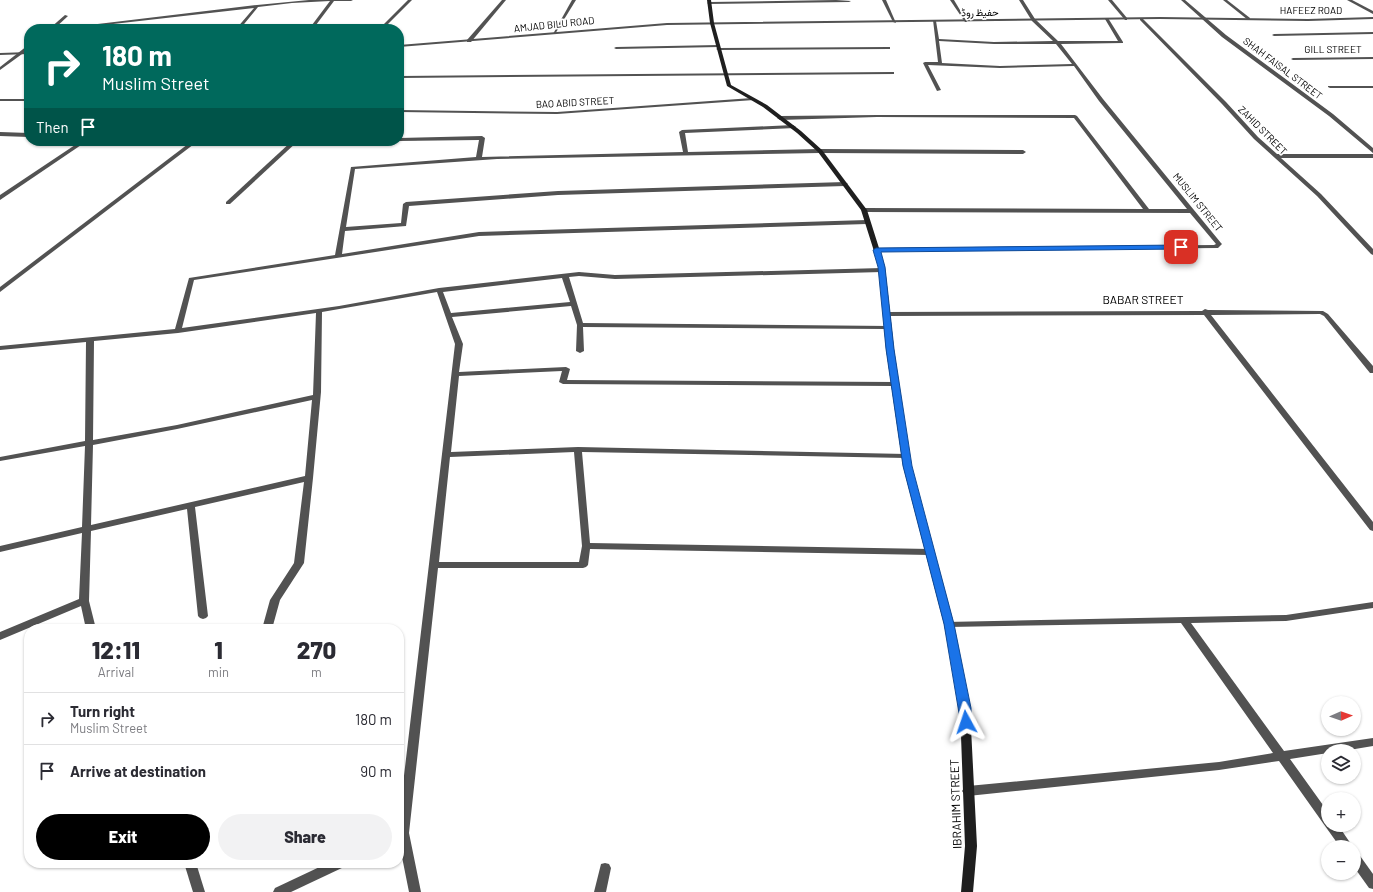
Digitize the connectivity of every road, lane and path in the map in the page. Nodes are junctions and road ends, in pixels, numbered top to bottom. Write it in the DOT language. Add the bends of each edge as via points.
graph roads {
  1 [pos="333,0"];
  2 [pos="351,0"];
  3 [pos="410,0"];
  4 [pos="504,0"];
  5 [pos="574,0"];
  6 [pos="884,0"];
  7 [pos="952,0"];
  8 [pos="1021,0"];
  9 [pos="1110,0"];
  10 [pos="1182,0"];
  11 [pos="1225,0"];
  12 [pos="1349,0"];
  13 [pos="773,1"];
  14 [pos="849,1"];
  15 [pos="709,2"];
  16 [pos="257,6"];
  17 [pos="1373,13"];
  18 [pos="66,16"];
  19 [pos="1373,18"];
  20 [pos="1107,19"];
  21 [pos="1126,19"];
  22 [pos="1141,19"];
  23 [pos="1203,19"];
  24 [pos="1249,19"];
  25 [pos="1033,20"];
  26 [pos="934,21"];
  27 [pos="966,21"];
  28 [pos="895,22"];
  29 [pos="712,23"];
  30 [pos="57,24"];
  31 [pos="101,24"];
  32 [pos="242,24"];
  33 [pos="315,24"];
  34 [pos="386,24"];
  35 [pos="554,33"];
  36 [pos="1373,33"];
  37 [pos="1274,35"];
  38 [pos="937,40"];
  39 [pos="469,41"];
  40 [pos="1058,43"];
  41 [pos="404,46"];
  42 [pos="616,48"];
  43 [pos="718,48"];
  44 [pos="888,48"];
  45 [pos="24,51"];
  46 [pos="21,53"];
  47 [pos="0,54"];
  48 [pos="1373,58"];
  49 [pos="1293,59"];
  50 [pos="940,64"];
  51 [pos="1075,66"];
  52 [pos="0,69"];
  53 [pos="892,73"];
  54 [pos="725,75"];
  55 [pos="404,77"];
  56 [pos="1330,87"];
  57 [pos="1373,87"];
  58 [pos="939,90"];
  59 [pos="752,99"];
  60 [pos="0,100"];
  61 [pos="24,100"];
  62 [pos="404,111"];
  63 [pos="780,118"];
  64 [pos="793,127"];
  65 [pos="0,134"];
  66 [pos="24,135"];
  67 [pos="404,140"];
  68 [pos="77,146"];
  69 [pos="188,146"];
  70 [pos="290,146"];
  71 [pos="820,151"];
  72 [pos="1373,151"];
  73 [pos="1023,152"];
  74 [pos="686,154"];
  75 [pos="1276,156"];
  76 [pos="1373,156"];
  77 [pos="479,158"];
  78 [pos="845,184"];
  79 [pos="0,198"];
  80 [pos="228,203"];
  81 [pos="864,210"];
  82 [pos="1147,211"];
  83 [pos="1193,211"];
  84 [pos="868,222"];
  85 [pos="343,229"];
  86 [pos="876,250"];
  87 [pos="1373,253"];
  88 [pos="338,257"];
  89 [pos="882,270"];
  90 [pos="565,276"];
  91 [pos="0,290"];
  92 [pos="439,290"];
  93 [pos="574,304"];
  94 [pos="320,311"];
  95 [pos="1205,311"];
  96 [pos="886,314"];
  97 [pos="448,315"];
  98 [pos="580,325"];
  99 [pos="888,327"];
  100 [pos="178,331"];
  101 [pos="90,340"];
  102 [pos="0,348"];
  103 [pos="580,350"];
  104 [pos="1373,371"];
  105 [pos="456,374"];
  106 [pos="895,384"];
  107 [pos="316,397"];
  108 [pos="89,443"];
  109 [pos="578,449"];
  110 [pos="446,455"];
  111 [pos="906,456"];
  112 [pos="0,459"];
  113 [pos="309,478"];
  114 [pos="191,505"];
  115 [pos="1373,528"];
  116 [pos="86,530"];
  117 [pos="586,546"];
  118 [pos="0,549"];
  119 [pos="930,552"];
  120 [pos="434,564"];
  121 [pos="84,601"];
  122 [pos="1373,605"];
  123 [pos="203,616"];
  124 [pos="1184,621"];
  125 [pos="29,624"];
  126 [pos="89,624"];
  127 [pos="268,624"];
  128 [pos="949,624"];
  129 [pos="24,626"];
  130 [pos="0,636"];
  131 [pos="1373,742"];
  132 [pos="1282,756"];
  133 [pos="968,791"];
  134 [pos="404,809"];
  135 [pos="1321,811"];
  136 [pos="404,846"];
  137 [pos="1361,867"];
  138 [pos="192,868"];
  139 [pos="329,868"];
  140 [pos="605,868"];
  141 [pos="1373,884"];
  142 [pos="199,892"];
  143 [pos="279,892"];
  144 [pos="415,892"];
  145 [pos="600,892"];
  146 [pos="967,892"];
  1 -- 2 [label="street"];
  1 -- 16 [label="street"];
  1 -- 33 [label="street"];
  3 -- 34 [label="street"];
  4 -- 39 [label="street"];
  5 -- 35 [label="street"];
  6 -- 28 [label="street"];
  7 -- 27 [label="street"];
  8 -- 25 [label="street, MUSLIM STREET"];
  9 -- 21 [label="street"];
  10 -- 23 [label="street, SHAH FAISAL STREET"];
  11 -- 24 [label="street"];
  12 -- 17 [label="street"];
  13 -- 14 [label="street"];
  13 -- 15 [label="street"];
  15 -- 29 [label="main road, IBRAHIM STREET"];
  16 -- 31 [label="street"];
  16 -- 32 [label="street"];
  18 -- 30 [label="street"];
  19 -- 24 [label="street, HAFEEZ ROAD"];
  20 -- 21 [label="street, حفیظ روڈ"];
  20 -- 25 [label="street, حفیظ روڈ"];
  20 -- 40 [label="street" via="1121,42"];
  21 -- 22 [label="street, حفیظ روڈ"];
  22 -- 23 [label="street, حفیظ روڈ"];
  22 -- 75 [label="street, ZAHID STREET"];
  23 -- 24 [label="street, حفیظ روڈ"];
  23 -- 72 [label="street, SHAH FAISAL STREET" via="1331,115"];
  25 -- 27 [label="street, حفیظ روڈ"];
  25 -- 40 [label="street, MUSLIM STREET"];
  26 -- 27 [label="street, حفیظ روڈ"];
  26 -- 28 [label="street, حفیظ روڈ"];
  26 -- 38 [label="street"];
  28 -- 29 [label="street, حفیظ روڈ"];
  29 -- 35 [label="street, AMJAD BILU ROAD" via="630,26"];
  29 -- 43 [label="main road, IBRAHIM STREET"];
  35 -- 39 [label="street, AMJAD BILU ROAD"];
  36 -- 37 [label="street, HAFEEZ ROAD"];
  38 -- 40 [label="street"];
  38 -- 50 [label="street"];
  39 -- 41 [label="street, AMJAD BILU ROAD"];
  40 -- 51 [label="street, MUSLIM STREET"];
  42 -- 43 [label="street"];
  43 -- 44 [label="street"];
  43 -- 54 [label="main road, IBRAHIM STREET"];
  45 -- 46 [label="street"];
  46 -- 47 [label="street"];
  46 -- 52 [label="street"];
  48 -- 49 [label="street, GILL STREET"];
  50 -- 51 [label="street" via="1000,67"];
  50 -- 58 [label="street" via="925,63"];
  51 -- 83 [label="street, MUSLIM STREET"];
  53 -- 54 [label="street"];
  54 -- 55 [label="street"];
  54 -- 59 [label="main road, IBRAHIM STREET" via="729,86"];
  56 -- 57 [label="street"];
  59 -- 62 [label="street, BAO ABID STREET" via="557,114"];
  59 -- 63 [label="main road, IBRAHIM STREET"];
  60 -- 61 [label="street"];
  63 -- 64 [label="main road, IBRAHIM STREET"];
  63 -- 82 [label="street" via="1075,117"];
  64 -- 71 [label="main road, IBRAHIM STREET"];
  64 -- 74 [label="street" via="682,132"];
  65 -- 66 [label="street"];
  67 -- 77 [label="street" via="482,138"];
  68 -- 79 [label="street"];
  69 -- 91 [label="street"];
  70 -- 80 [label="street"];
  71 -- 73 [label="street"];
  71 -- 74 [label="street"];
  71 -- 78 [label="main road, IBRAHIM STREET"];
  74 -- 77 [label="street"];
  75 -- 76 [label="street"];
  75 -- 87 [label="street, ZAHID STREET" via="1319,195"];
  77 -- 85 [label="street" via="353,168"];
  78 -- 81 [label="main road, IBRAHIM STREET"];
  78 -- 85 [label="street" via="558,193 406,204 404,225"];
  81 -- 82 [label="street"];
  81 -- 84 [label="main road, IBRAHIM STREET"];
  82 -- 83 [label="street"];
  83 -- 86 [label="street, MUSLIM STREET" via="1219,244 1216,247"];
  84 -- 86 [label="main road, IBRAHIM STREET"];
  84 -- 88 [label="street" via="479,234"];
  85 -- 88 [label="street"];
  86 -- 89 [label="main road, IBRAHIM STREET"];
  88 -- 100 [label="street" via="191,279"];
  89 -- 90 [label="street"];
  89 -- 96 [label="main road, IBRAHIM STREET"];
  90 -- 92 [label="street"];
  90 -- 93 [label="street"];
  92 -- 94 [label="street"];
  92 -- 97 [label="street"];
  93 -- 97 [label="street"];
  93 -- 98 [label="street"];
  94 -- 100 [label="street"];
  94 -- 107 [label="street"];
  95 -- 96 [label="street, BABAR STREET"];
  95 -- 104 [label="street, BABAR STREET" via="1321,312"];
  95 -- 115 [label="street"];
  96 -- 99 [label="main road, IBRAHIM STREET"];
  97 -- 105 [label="street" via="459,344"];
  98 -- 99 [label="street"];
  98 -- 103 [label="street"];
  99 -- 106 [label="main road, IBRAHIM STREET"];
  100 -- 101 [label="street"];
  101 -- 102 [label="street"];
  101 -- 108 [label="street"];
  105 -- 106 [label="street" via="566,369 563,382"];
  105 -- 110 [label="street"];
  106 -- 111 [label="main road, IBRAHIM STREET"];
  107 -- 108 [label="street"];
  107 -- 113 [label="street"];
  108 -- 112 [label="street"];
  108 -- 116 [label="street"];
  109 -- 110 [label="street"];
  109 -- 111 [label="street"];
  109 -- 117 [label="street"];
  110 -- 120 [label="street"];
  111 -- 119 [label="main road, IBRAHIM STREET"];
  113 -- 114 [label="street"];
  113 -- 127 [label="street" via="299,563 275,600"];
  114 -- 116 [label="street"];
  114 -- 123 [label="street"];
  116 -- 118 [label="street"];
  116 -- 121 [label="street"];
  117 -- 119 [label="street"];
  117 -- 120 [label="street" via="583,565"];
  119 -- 128 [label="main road, IBRAHIM STREET"];
  120 -- 134 [label="street"];
  121 -- 125 [label="street"];
  121 -- 126 [label="street"];
  122 -- 124 [label="street" via="1286,618"];
  124 -- 128 [label="street"];
  124 -- 132 [label="street"];
  128 -- 133 [label="main road, IBRAHIM STREET" via="965,708"];
  129 -- 130 [label="street"];
  131 -- 132 [label="street"];
  132 -- 133 [label="street" via="1219,766"];
  132 -- 135 [label="street"];
  133 -- 146 [label="main road, IBRAHIM STREET" via="970,846"];
  136 -- 144 [label="street"];
  137 -- 141 [label="street"];
  138 -- 142 [label="street"];
  139 -- 143 [label="street"];
  140 -- 145 [label="street"];
}
